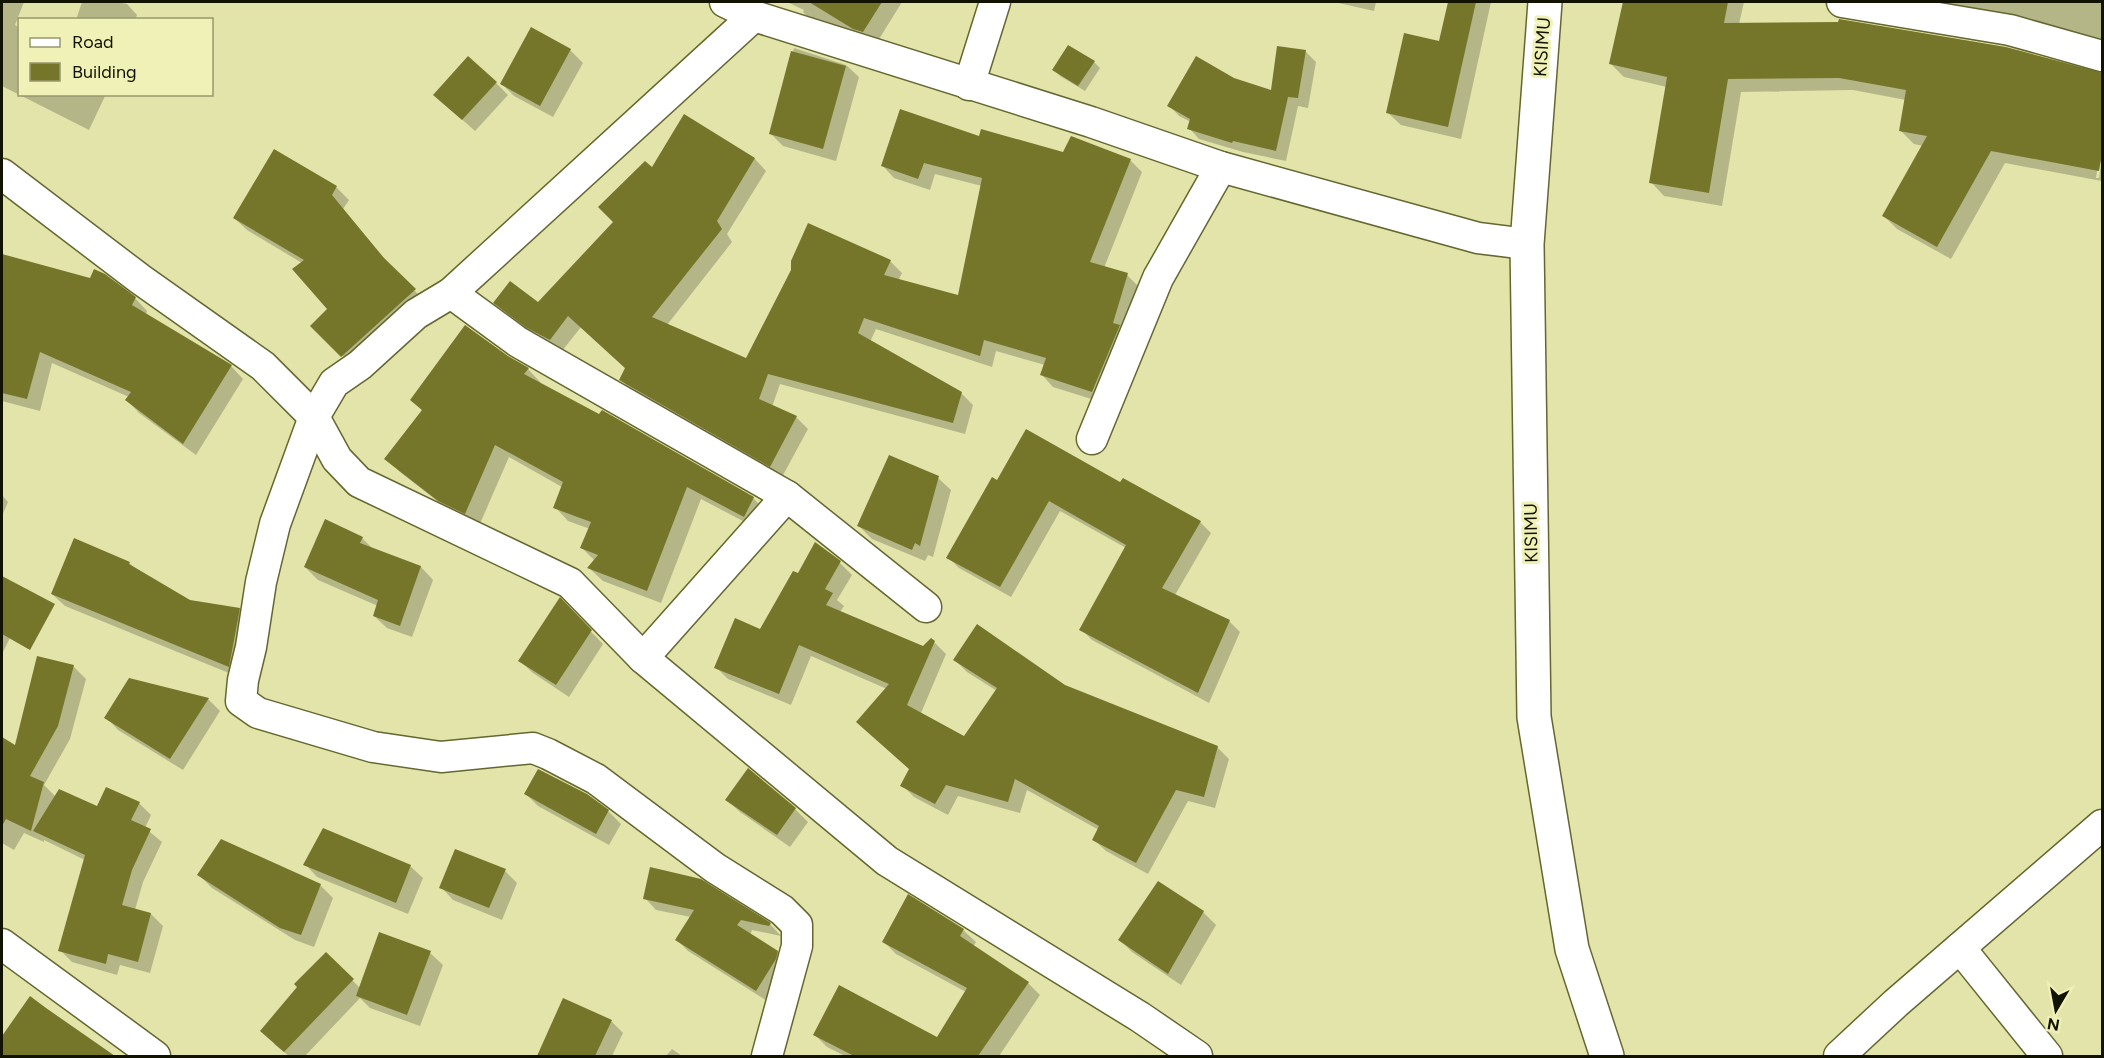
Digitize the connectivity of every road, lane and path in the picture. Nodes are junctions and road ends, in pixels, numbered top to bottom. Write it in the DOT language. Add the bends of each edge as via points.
graph roads {
  1 [pos="725,2"];
  2 [pos="995,2"];
  3 [pos="1545,2"];
  4 [pos="1842,2"];
  5 [pos="754,16"];
  6 [pos="2103,56"];
  7 [pos="969,85"];
  8 [pos="1221,167"];
  9 [pos="2,174"];
  10 [pos="1527,244"];
  11 [pos="451,292"];
  12 [pos="314,417"];
  13 [pos="1092,439"];
  14 [pos="787,496"];
  15 [pos="926,607"];
  16 [pos="644,658"];
  17 [pos="2103,825"];
  18 [pos="2,944"];
  19 [pos="1960,948"];
  20 [pos="155,1056"];
  21 [pos="767,1056"];
  22 [pos="1197,1056"];
  23 [pos="1606,1056"];
  24 [pos="1839,1056"];
  25 [pos="2047,1056"];
  1 -- 5 [label="street"];
  2 -- 7 [label="street"];
  3 -- 10 [label="street, KISIMU"];
  4 -- 6 [label="street" via="2010,30"];
  5 -- 7 [label="street"];
  5 -- 11 [label="street"];
  7 -- 8 [label="street"];
  8 -- 10 [label="street" via="1478,238"];
  8 -- 13 [label="street" via="1158,278"];
  9 -- 12 [label="street" via="263,366"];
  10 -- 23 [label="street, KISIMU" via="1534,717 1572,949"];
  11 -- 12 [label="street" via="416,314 334,383"];
  11 -- 14 [label="street" via="518,342"];
  12 -- 16 [label="street" via="336,459 359,482 570,583"];
  12 -- 21 [label="street" via="275,524 241,701 258,713 373,747 441,758 533,748 596,779 715,868 782,910 797,925 797,946"];
  14 -- 15 [label="street"];
  14 -- 16 [label="street"];
  16 -- 22 [label="street" via="887,861"];
  17 -- 19 [label="street"];
  18 -- 20 [label="street"];
  19 -- 24 [label="street"];
  19 -- 25 [label="street"];
}
